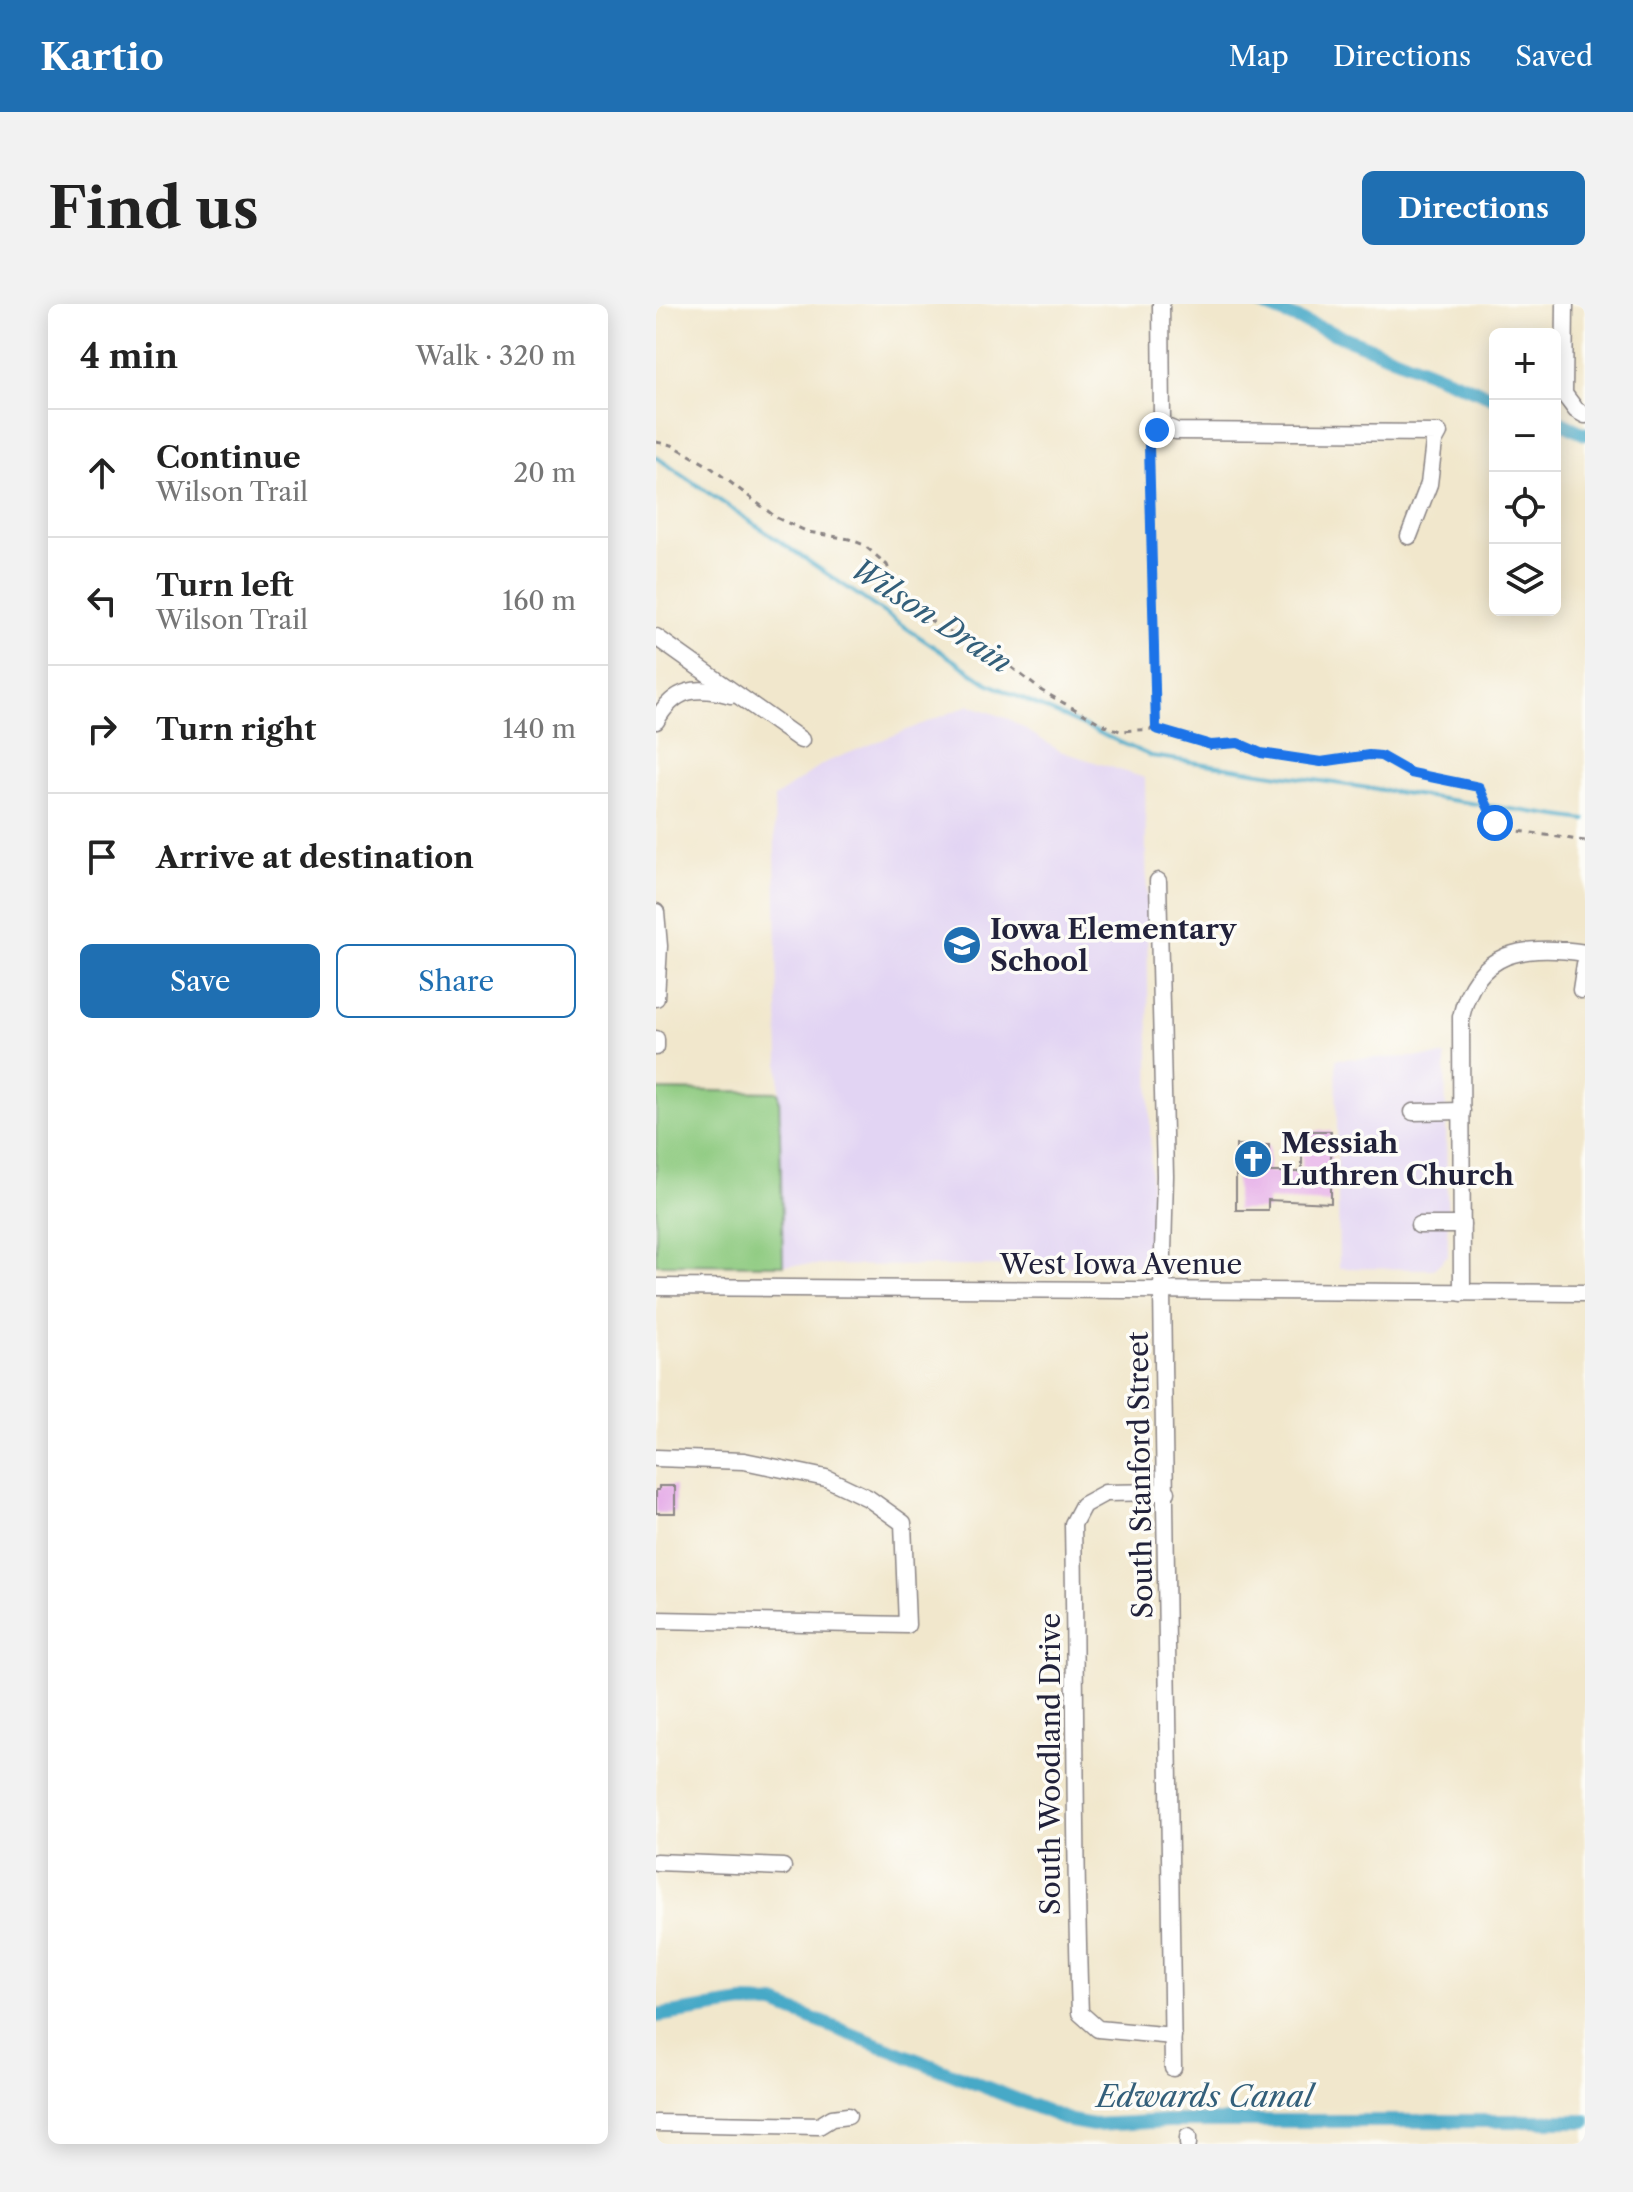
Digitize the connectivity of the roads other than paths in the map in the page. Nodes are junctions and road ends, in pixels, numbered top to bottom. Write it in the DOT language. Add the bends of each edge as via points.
graph roads {
  1 [pos="1161,304"];
  2 [pos="1565,304"];
  3 [pos="1585,415"];
  4 [pos="1409,536"];
  5 [pos="656,637"];
  6 [pos="744,699"];
  7 [pos="656,721"];
  8 [pos="801,740"];
  9 [pos="1158,881"];
  10 [pos="656,912"];
  11 [pos="1585,953"];
  12 [pos="1585,964"];
  13 [pos="1581,990"];
  14 [pos="656,998"];
  15 [pos="656,1039"];
  16 [pos="656,1047"];
  17 [pos="1462,1111"];
  18 [pos="1413,1112"];
  19 [pos="1419,1225"];
  20 [pos="1462,1225"];
  21 [pos="656,1287"];
  22 [pos="1162,1291"];
  23 [pos="1462,1293"];
  24 [pos="1585,1293"];
  25 [pos="656,1458"];
  26 [pos="1167,1492"];
  27 [pos="656,1620"];
  28 [pos="656,1862"];
  29 [pos="783,1867"];
  30 [pos="1173,2036"];
  31 [pos="1173,2068"];
  32 [pos="848,2116"];
  33 [pos="656,2123"];
  1 -- 4 [label="street" via="1164,426 1176,431 1439,433 1429,484"];
  2 -- 3 [label="street" via="1564,394"];
  5 -- 6 [label="street"];
  6 -- 7 [label="street" via="686,690"];
  6 -- 8 [label="street"];
  9 -- 22 [label="street, South Stanford Street" via="1165,1176"];
  10 -- 14 [label="street"];
  11 -- 17 [label="street" via="1521,950 1492,964 1474,982 1461,1017"];
  12 -- 13 [label="street"];
  15 -- 16 [label="street"];
  17 -- 18 [label="street"];
  17 -- 20 [label="street"];
  19 -- 20 [label="street"];
  20 -- 23 [label="street"];
  21 -- 22 [label="street, West Iowa Avenue"];
  22 -- 23 [label="street, West Iowa Avenue"];
  22 -- 26 [label="street, South Stanford Street"];
  23 -- 24 [label="street, West Iowa Avenue"];
  25 -- 27 [label="street" via="744,1461 826,1478 868,1498 903,1523 907,1625"];
  26 -- 30 [label="street, South Stanford Street"];
  26 -- 30 [label="street, South Woodland Drive" via="1105,1493 1083,1505 1073,1524 1076,1894 1080,2013 1098,2029"];
  28 -- 29 [label="street"];
  30 -- 31 [label="street, South Stanford Street"];
  32 -- 33 [label="street" via="819,2126"];
}
